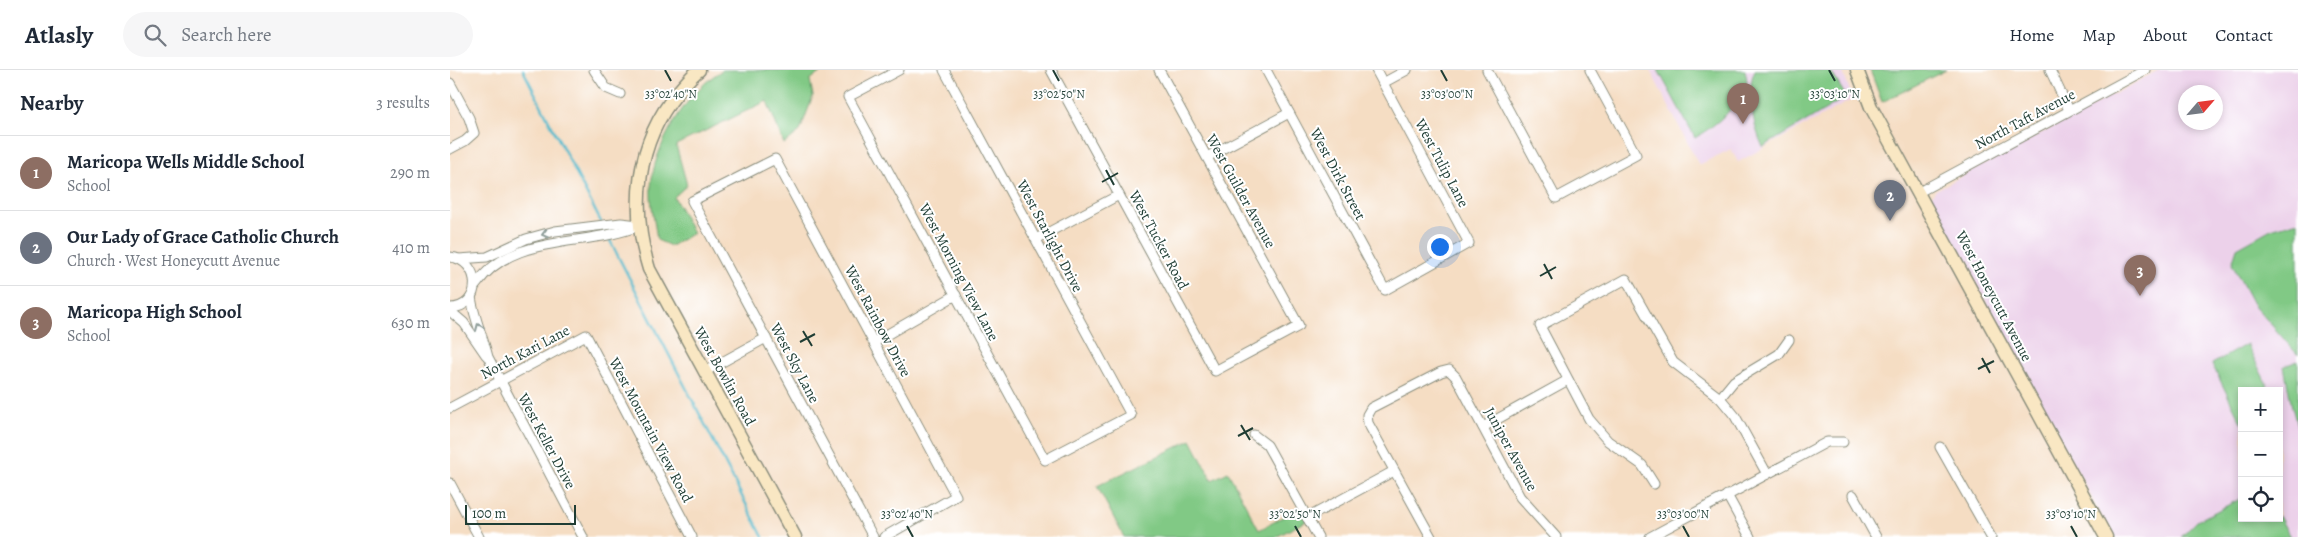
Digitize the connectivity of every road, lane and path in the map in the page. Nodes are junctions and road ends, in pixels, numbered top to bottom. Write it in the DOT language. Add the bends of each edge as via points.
graph roads {
  1 [pos="594,70"];
  2 [pos="699,70"];
  3 [pos="899,70"];
  4 [pos="944,70"];
  5 [pos="1051,70"];
  6 [pos="1159,70"];
  7 [pos="1266,70"];
  8 [pos="1376,70"];
  9 [pos="1406,70"];
  10 [pos="1487,70"];
  11 [pos="1590,70"];
  12 [pos="1857,70"];
  13 [pos="2050,70"];
  14 [pos="2145,70"];
  15 [pos="450,83"];
  16 [pos="1383,83"];
  17 [pos="620,94"];
  18 [pos="2069,110"];
  19 [pos="1289,113"];
  20 [pos="450,149"];
  21 [pos="1207,157"];
  22 [pos="775,159"];
  23 [pos="1919,192"];
  24 [pos="1119,196"];
  25 [pos="639,225"];
  26 [pos="1036,239"];
  27 [pos="454,258"];
  28 [pos="476,285"];
  29 [pos="1385,290"];
  30 [pos="956,295"];
  31 [pos="471,298"];
  32 [pos="450,310"];
  33 [pos="586,335"];
  34 [pos="766,338"];
  35 [pos="1789,340"];
  36 [pos="874,342"];
  37 [pos="488,357"];
  38 [pos="1215,371"];
  39 [pos="704,372"];
  40 [pos="1568,380"];
  41 [pos="500,381"];
  42 [pos="1720,398"];
  43 [pos="450,408"];
  44 [pos="1483,427"];
  45 [pos="1254,436"];
  46 [pos="1843,442"];
  47 [pos="1940,447"];
  48 [pos="1045,460"];
  49 [pos="1394,471"];
  50 [pos="1767,474"];
  51 [pos="450,483"];
  52 [pos="1654,484"];
  53 [pos="1728,495"];
  54 [pos="1853,495"];
  55 [pos="1307,518"];
  56 [pos="479,537"];
  57 [pos="583,537"];
  58 [pos="692,537"];
  59 [pos="795,537"];
  60 [pos="873,537"];
  61 [pos="884,537"];
  62 [pos="1318,537"];
  63 [pos="1431,537"];
  64 [pos="1556,537"];
  65 [pos="1650,537"];
  66 [pos="1750,537"];
  67 [pos="1876,537"];
  68 [pos="1991,537"];
  69 [pos="2106,537"];
  1 -- 17 [label="street" via="606,88"];
  2 -- 25 [label="street, West Bowlin Road" via="672,99 653,132 640,179"];
  3 -- 30 [label="street, West Morning View Lane" via="848,97"];
  4 -- 26 [label="street, West Starlight Drive"];
  5 -- 24 [label="street, West Tucker Road"];
  6 -- 21 [label="street, West Guilder Avenue"];
  7 -- 19 [label="street, West Dirk Street"];
  8 -- 16 [label="street, West Tulip Lane"];
  9 -- 16 [label="street"];
  10 -- 11 [label="street" via="1556,198 1636,155"];
  12 -- 23 [label="street, West Honeycutt Avenue" via="1871,107"];
  13 -- 18 [label="street"];
  14 -- 18 [label="street, North Taft Avenue"];
  15 -- 20 [label="street" via="474,133"];
  16 -- 29 [label="street, West Tulip Lane" via="1469,243"];
  18 -- 23 [label="street, North Taft Avenue"];
  19 -- 21 [label="street"];
  19 -- 29 [label="street, West Dirk Street"];
  21 -- 38 [label="street, West Guilder Avenue" via="1299,326"];
  22 -- 34 [label="street, West Sky Lane" via="692,201"];
  22 -- 36 [label="street, West Rainbow Drive"];
  23 -- 69 [label="street, West Honeycutt Avenue"];
  24 -- 26 [label="street"];
  24 -- 38 [label="street, West Tucker Road"];
  25 -- 27 [label="street, one-way" via="613,224 555,231 526,239 487,257"];
  25 -- 28 [label="street" via="617,233 554,242 515,254 490,268"];
  25 -- 39 [label="street, West Bowlin Road" via="649,268"];
  26 -- 48 [label="street, West Starlight Drive" via="1131,414"];
  27 -- 28 [label="street" via="472,269"];
  28 -- 31 [label="street"];
  30 -- 36 [label="street"];
  30 -- 48 [label="street, West Morning View Lane"];
  31 -- 32 [label="street"];
  37 -- 31 [label="street, West Keller Drive, one-way"];
  32 -- 37 [label="street, West Keller Drive" via="464,323"];
  33 -- 41 [label="street, North Kari Lane"];
  33 -- 58 [label="street, West Mountain View Road"];
  34 -- 39 [label="street"];
  34 -- 60 [label="street, West Sky Lane"];
  35 -- 42 [label="street" via="1779,354 1734,381"];
  36 -- 61 [label="street, West Rainbow Drive" via="956,496"];
  37 -- 41 [label="street, West Keller Drive"];
  39 -- 59 [label="street, West Bowlin Road"];
  40 -- 42 [label="street" via="1540,326 1626,279 1673,362"];
  40 -- 44 [label="street"];
  40 -- 52 [label="street" via="1589,419 1608,441 1642,465"];
  41 -- 43 [label="street, North Kari Lane"];
  41 -- 57 [label="street, West Keller Drive"];
  42 -- 50 [label="street" via="1735,416"];
  44 -- 49 [label="street, Juniper Avenue" via="1456,377 1449,370 1441,372 1371,408 1367,415 1368,423"];
  44 -- 64 [label="street, Juniper Avenue" via="1520,496"];
  45 -- 55 [label="street" via="1267,445"];
  46 -- 50 [label="street" via="1827,442"];
  47 -- 68 [label="street"];
  49 -- 55 [label="street"];
  49 -- 63 [label="street"];
  50 -- 53 [label="street"];
  51 -- 56 [label="street"];
  53 -- 65 [label="street"];
  53 -- 66 [label="street"];
  54 -- 67 [label="street"];
  55 -- 62 [label="street"];
}
